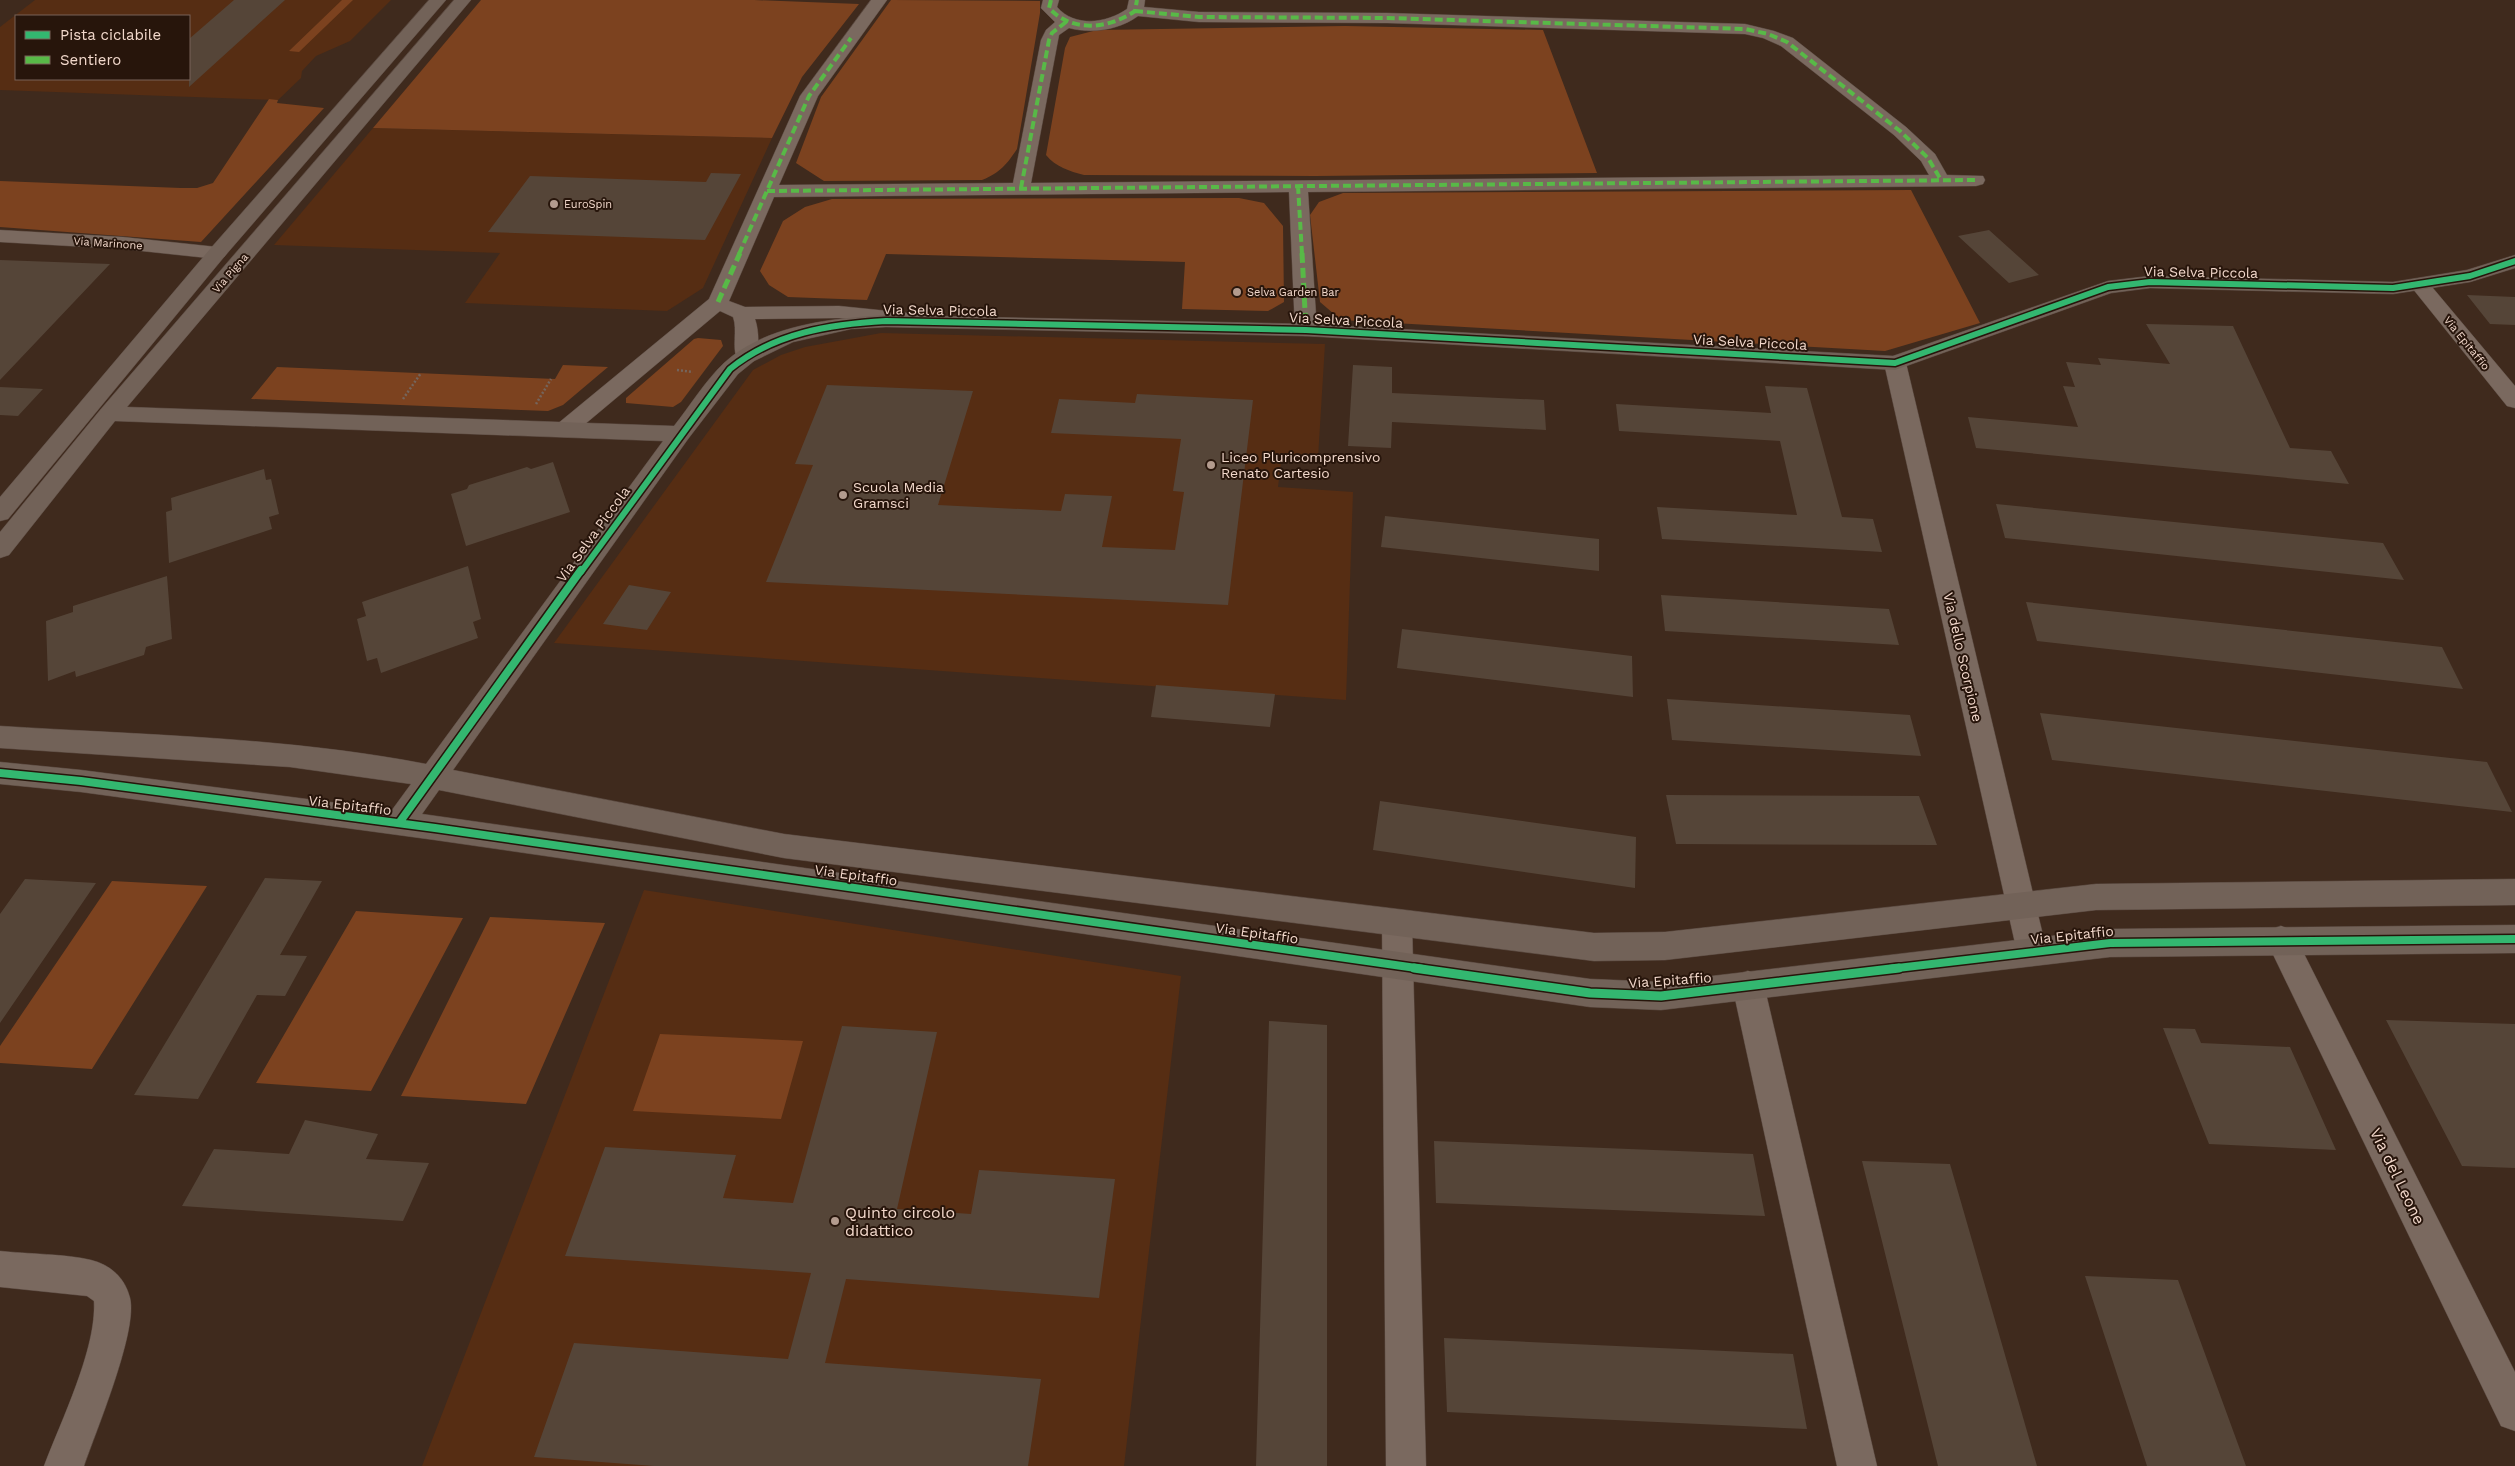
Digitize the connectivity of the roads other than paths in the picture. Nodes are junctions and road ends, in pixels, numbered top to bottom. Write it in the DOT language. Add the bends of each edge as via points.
graph roads {
  1 [pos="438,0"];
  2 [pos="463,0"];
  3 [pos="879,0"];
  4 [pos="1051,0"];
  5 [pos="1136,5"];
  6 [pos="1066,22"];
  7 [pos="1941,180"];
  8 [pos="1976,180"];
  9 [pos="1298,186"];
  10 [pos="1021,188"];
  11 [pos="767,191"];
  12 [pos="0,236"];
  13 [pos="217,253"];
  14 [pos="2515,261"];
  15 [pos="2420,285"];
  16 [pos="718,302"];
  17 [pos="742,313"];
  18 [pos="932,322"];
  19 [pos="1306,330"];
  20 [pos="746,356"];
  21 [pos="1895,363"];
  22 [pos="2515,401"];
  23 [pos="109,414"];
  24 [pos="564,430"];
  25 [pos="680,434"];
  26 [pos="0,513"];
  27 [pos="0,549"];
  28 [pos="0,737"];
  29 [pos="0,773"];
  30 [pos="434,776"];
  31 [pos="399,823"];
  32 [pos="2515,892"];
  33 [pos="2021,906"];
  34 [pos="1397,923"];
  35 [pos="2515,939"];
  36 [pos="2281,940"];
  37 [pos="2032,952"];
  38 [pos="1397,966"];
  39 [pos="1748,985"];
  40 [pos="0,1268"];
  41 [pos="2515,1412"];
  42 [pos="64,1466"];
  43 [pos="1406,1466"];
  44 [pos="1857,1466"];
  1 -- 13 [label="street"];
  2 -- 23 [label="street, Via Pigna"];
  3 -- 11 [label="street" via="809,96"];
  4 -- 6 [label="street" via="1049,8 1053,15"];
  5 -- 6 [label="street" via="1119,21 1102,25"];
  5 -- 7 [label="street" via="1199,16 1746,29 1768,34 1794,48 1910,140 1928,158"];
  6 -- 10 [label="street" via="1052,33 1049,40"];
  7 -- 8 [label="street"];
  7 -- 9 [label="street"];
  9 -- 10 [label="street"];
  9 -- 19 [label="street"];
  10 -- 11 [label="street"];
  11 -- 16 [label="street"];
  12 -- 13 [label="street, Via Marinone" via="123,243"];
  13 -- 26 [label="street"];
  14 -- 15 [label="street, Via Selva Piccola" via="2486,272"];
  15 -- 21 [label="street, Via Selva Piccola" via="2361,288 2130,284 2088,294"];
  15 -- 22 [label="street, Via Epitaffio"];
  16 -- 17 [label="street"];
  16 -- 24 [label="street"];
  17 -- 18 [label="street" via="839,312"];
  17 -- 20 [label="street" via="747,326"];
  18 -- 19 [label="street, Via Selva Piccola"];
  18 -- 20 [label="street, Via Selva Piccola" via="872,322 819,328 786,337"];
  19 -- 21 [label="street, Via Selva Piccola"];
  20 -- 25 [label="street, Via Selva Piccola" via="730,369"];
  21 -- 33 [label="street, Via dello Scorpione"];
  23 -- 24 [label="street"];
  23 -- 27 [label="street, Via Pigna"];
  24 -- 25 [label="street"];
  25 -- 30 [label="street, Via Selva Piccola"];
  28 -- 30 [label="street, Via Epitaffio" via="290,756"];
  29 -- 31 [label="street, Via Epitaffio"];
  30 -- 31 [label="street, Via Selva Piccola"];
  30 -- 34 [label="street, Via Epitaffio" via="792,847"];
  31 -- 38 [label="street, Via Epitaffio"];
  32 -- 33 [label="street, Via Epitaffio" via="2096,897"];
  33 -- 34 [label="street, Via Epitaffio" via="1630,948 1594,948"];
  33 -- 37 [label="street, Via dello Scorpione"];
  34 -- 38 [label="street"];
  35 -- 36 [label="street, Via Epitaffio"];
  36 -- 37 [label="street, Via Epitaffio" via="2110,943"];
  36 -- 41 [label="street, Via del Leone"];
  37 -- 39 [label="street, Via Epitaffio"];
  38 -- 39 [label="street, Via Epitaffio" via="1629,996 1661,996"];
  38 -- 43 [label="street"];
  39 -- 44 [label="street"];
  40 -- 42 [label="street" via="91,1278 105,1284 113,1299 113,1319 107,1342"];
}
